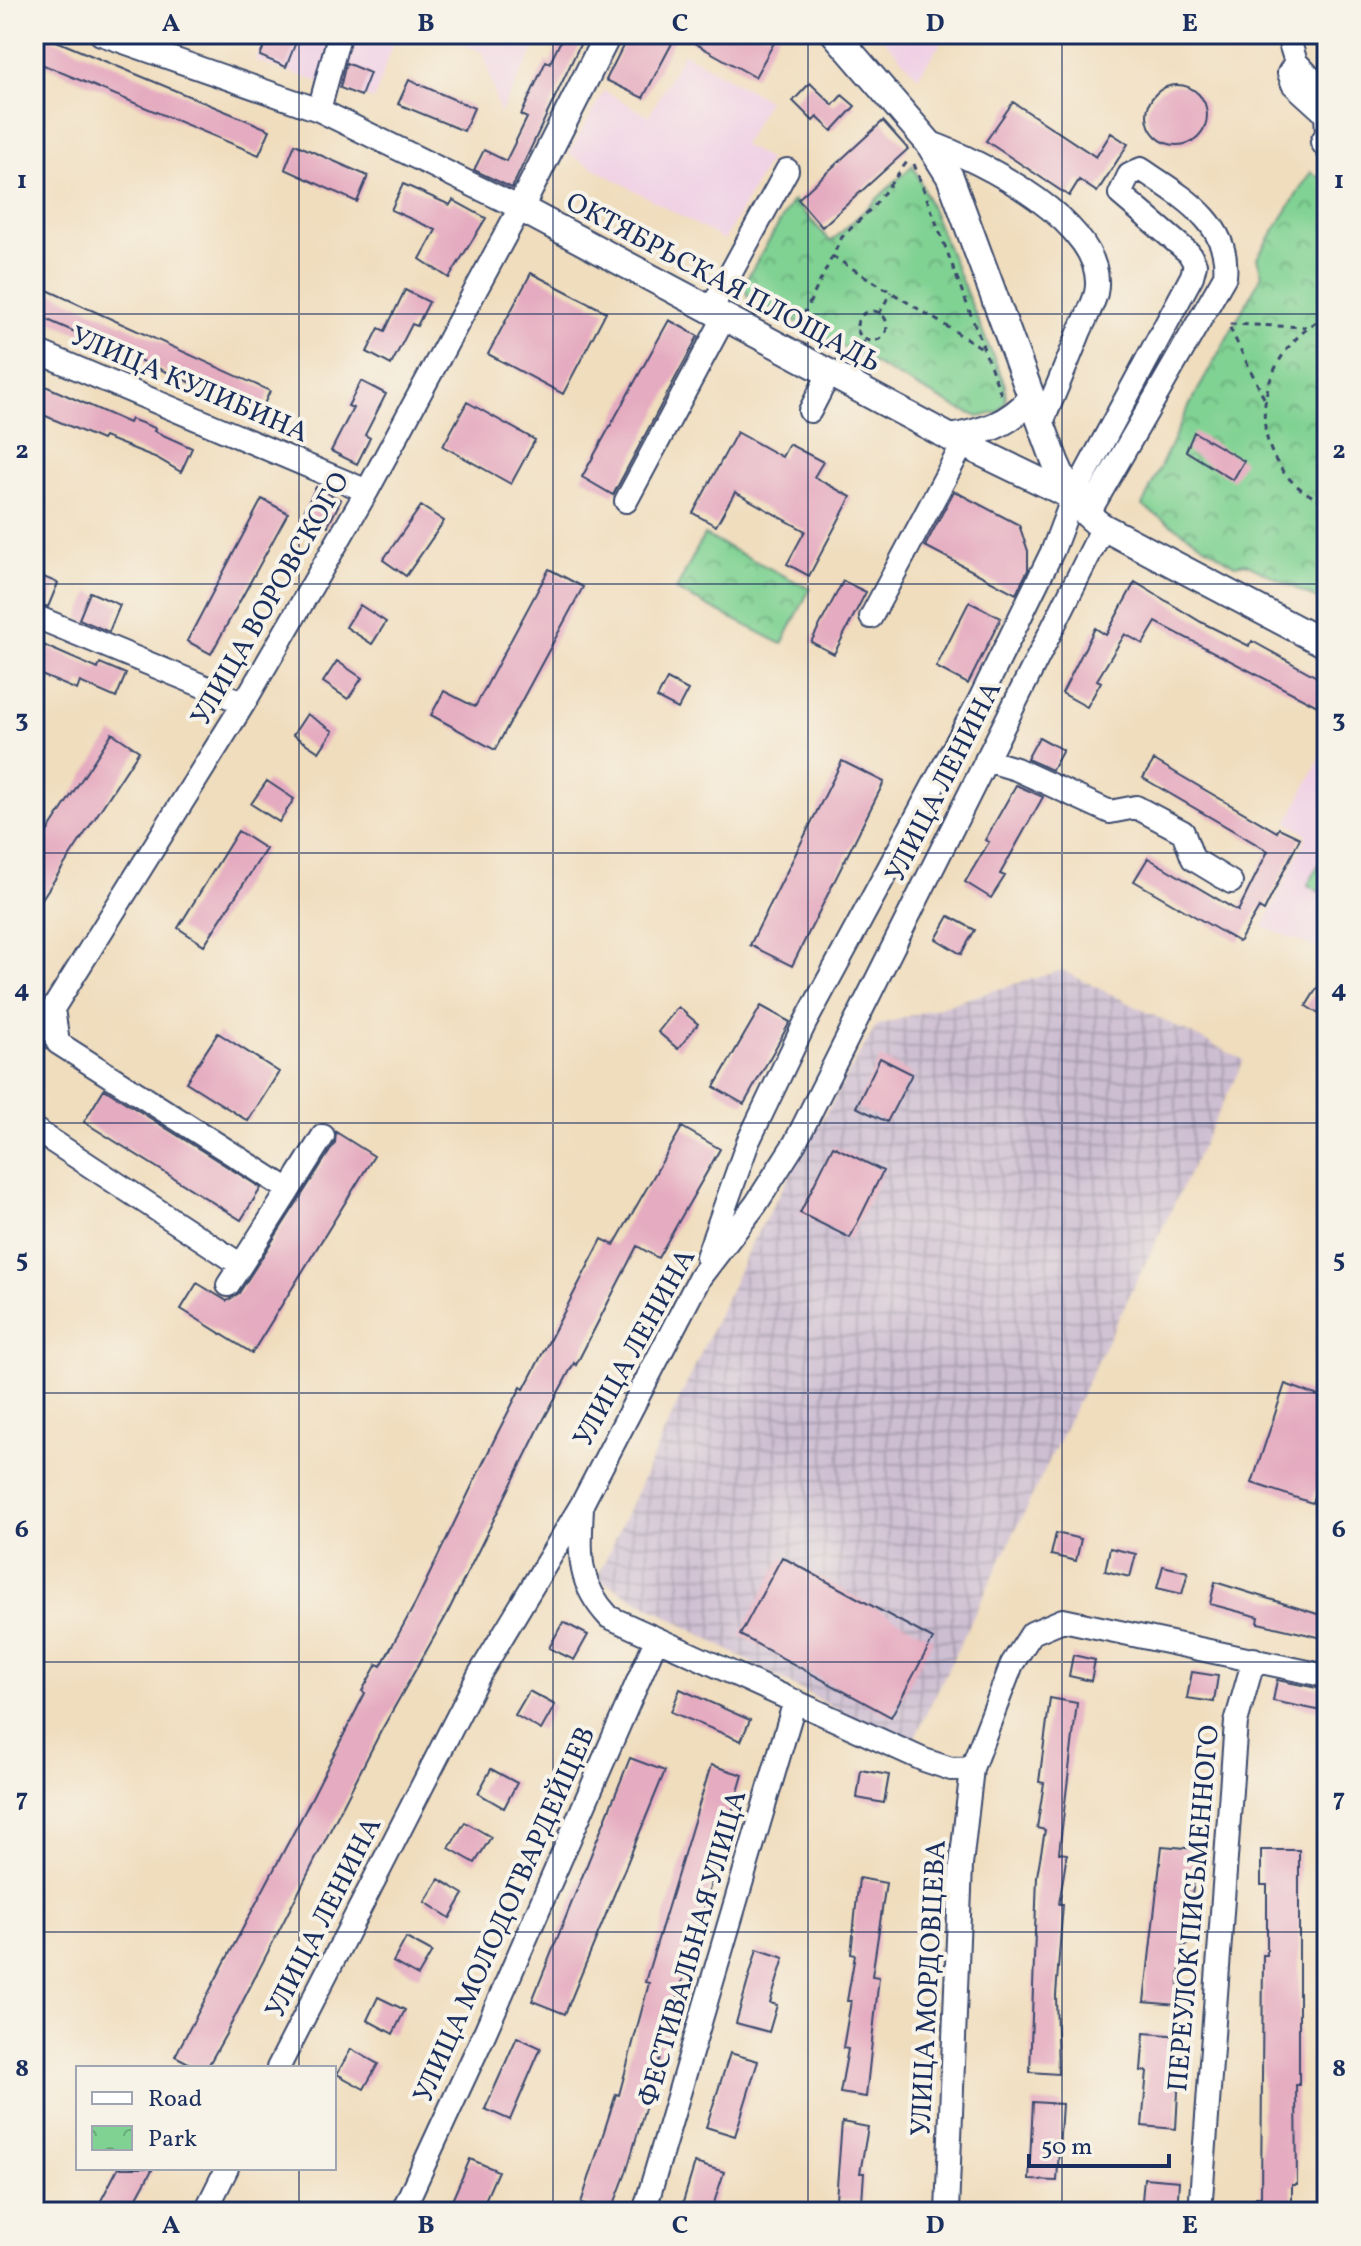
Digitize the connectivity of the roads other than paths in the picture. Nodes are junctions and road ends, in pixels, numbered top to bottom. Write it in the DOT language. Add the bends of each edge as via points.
graph roads {
  1 [pos="101,34"];
  2 [pos="608,34"];
  3 [pos="835,34"];
  4 [pos="1287,34"];
  5 [pos="339,36"];
  6 [pos="1296,62"];
  7 [pos="1327,95"];
  8 [pos="319,110"];
  9 [pos="928,142"];
  10 [pos="1327,149"];
  11 [pos="787,170"];
  12 [pos="520,208"];
  13 [pos="717,314"];
  14 [pos="34,350"];
  15 [pos="829,374"];
  16 [pos="1019,404"];
  17 [pos="810,411"];
  18 [pos="1041,425"];
  19 [pos="957,441"];
  20 [pos="367,491"];
  21 [pos="626,501"];
  22 [pos="1088,513"];
  23 [pos="34,616"];
  24 [pos="871,617"];
  25 [pos="1327,645"];
  26 [pos="244,703"];
  27 [pos="986,760"];
  28 [pos="1231,882"];
  29 [pos="53,1009"];
  30 [pos="34,1039"];
  31 [pos="34,1129"];
  32 [pos="323,1136"];
  33 [pos="289,1190"];
  34 [pos="241,1265"];
  35 [pos="700,1277"];
  36 [pos="228,1285"];
  37 [pos="582,1504"];
  38 [pos="656,1640"];
  39 [pos="1254,1659"];
  40 [pos="1327,1676"];
  41 [pos="795,1701"];
  42 [pos="972,1768"];
  43 [pos="279,2066"];
  44 [pos="226,2170"];
  45 [pos="205,2212"];
  46 [pos="402,2212"];
  47 [pos="644,2212"];
  48 [pos="947,2212"];
  49 [pos="1200,2212"];
  1 -- 8 [label="street"];
  2 -- 12 [label="main road, ОКТЯБРЬСКАЯ ПЛОЩАДЬ"];
  3 -- 9 [label="main road"];
  4 -- 6 [label="street"];
  5 -- 8 [label="street"];
  6 -- 7 [label="street"];
  6 -- 10 [label="street" via="1289,73 1293,84 1326,114 1322,142"];
  8 -- 12 [label="street"];
  9 -- 16 [label="main road" via="950,177"];
  9 -- 18 [label="street" via="964,154 1022,190 1067,224 1085,244 1096,268 1096,293"];
  11 -- 13 [label="street"];
  12 -- 13 [label="main road, ОКТЯБРЬСКАЯ ПЛОЩАДЬ"];
  12 -- 20 [label="street, УЛИЦА ВОРОВСКОГО"];
  13 -- 15 [label="main road, ОКТЯБРЬСКАЯ ПЛОЩАДЬ"];
  13 -- 21 [label="street"];
  14 -- 20 [label="street, УЛИЦА КУЛИБИНА"];
  15 -- 17 [label="street"];
  15 -- 19 [label="main road, ОКТЯБРЬСКАЯ ПЛОЩАДЬ"];
  16 -- 18 [label="main road"];
  16 -- 19 [label="main road" via="1012,419"];
  18 -- 22 [label="main road"];
  19 -- 22 [label="main road, ОКТЯБРЬСКАЯ ПЛОЩАДЬ"];
  19 -- 24 [label="street"];
  20 -- 26 [label="street, УЛИЦА ВОРОВСКОГО"];
  22 -- 22 [label="street" via="1225,276 1223,244 1210,224 1194,205 1141,169 1134,170 1122,187 1123,199 1189,253 1195,264"];
  22 -- 25 [label="main road, ОКТЯБРЬСКАЯ ПЛОЩАДЬ"];
  22 -- 27 [label="street, УЛИЦА ЛЕНИНА"];
  22 -- 35 [label="street" via="1053,550 979,701 786,1063 748,1142"];
  23 -- 26 [label="street"];
  26 -- 29 [label="street, УЛИЦА ВОРОВСКОГО"];
  27 -- 28 [label="street" via="1110,812 1136,807 1183,832 1193,859"];
  27 -- 35 [label="street, УЛИЦА ЛЕНИНА" via="795,1143"];
  29 -- 30 [label="street, УЛИЦА ВОРОВСКОГО"];
  29 -- 33 [label="street" via="58,1043"];
  31 -- 34 [label="street"];
  32 -- 33 [label="street"];
  33 -- 34 [label="street"];
  34 -- 36 [label="street"];
  35 -- 37 [label="street, УЛИЦА ЛЕНИНА"];
  37 -- 38 [label="street" via="580,1550 589,1596 609,1617"];
  37 -- 43 [label="street, УЛИЦА ЛЕНИНА" via="479,1675"];
  38 -- 41 [label="street"];
  38 -- 46 [label="street, УЛИЦА МОЛОДОГВАРДЕЙЦЕВ"];
  39 -- 40 [label="street, УЛИЦА МОРДОВЦЕВА"];
  39 -- 42 [label="street, УЛИЦА МОРДОВЦЕВА" via="1063,1620 1032,1633 1012,1664"];
  39 -- 49 [label="street, ПЕРЕУЛОК ПИСЬМЕННОГО" via="1236,1722"];
  41 -- 42 [label="street" via="924,1760 951,1769"];
  41 -- 47 [label="street, ФЕСТИВАЛЬНАЯ УЛИЦА"];
  42 -- 48 [label="street, УЛИЦА МОРДОВЦЕВА" via="961,1865"];
  44 -- 45 [label="street"];
}
